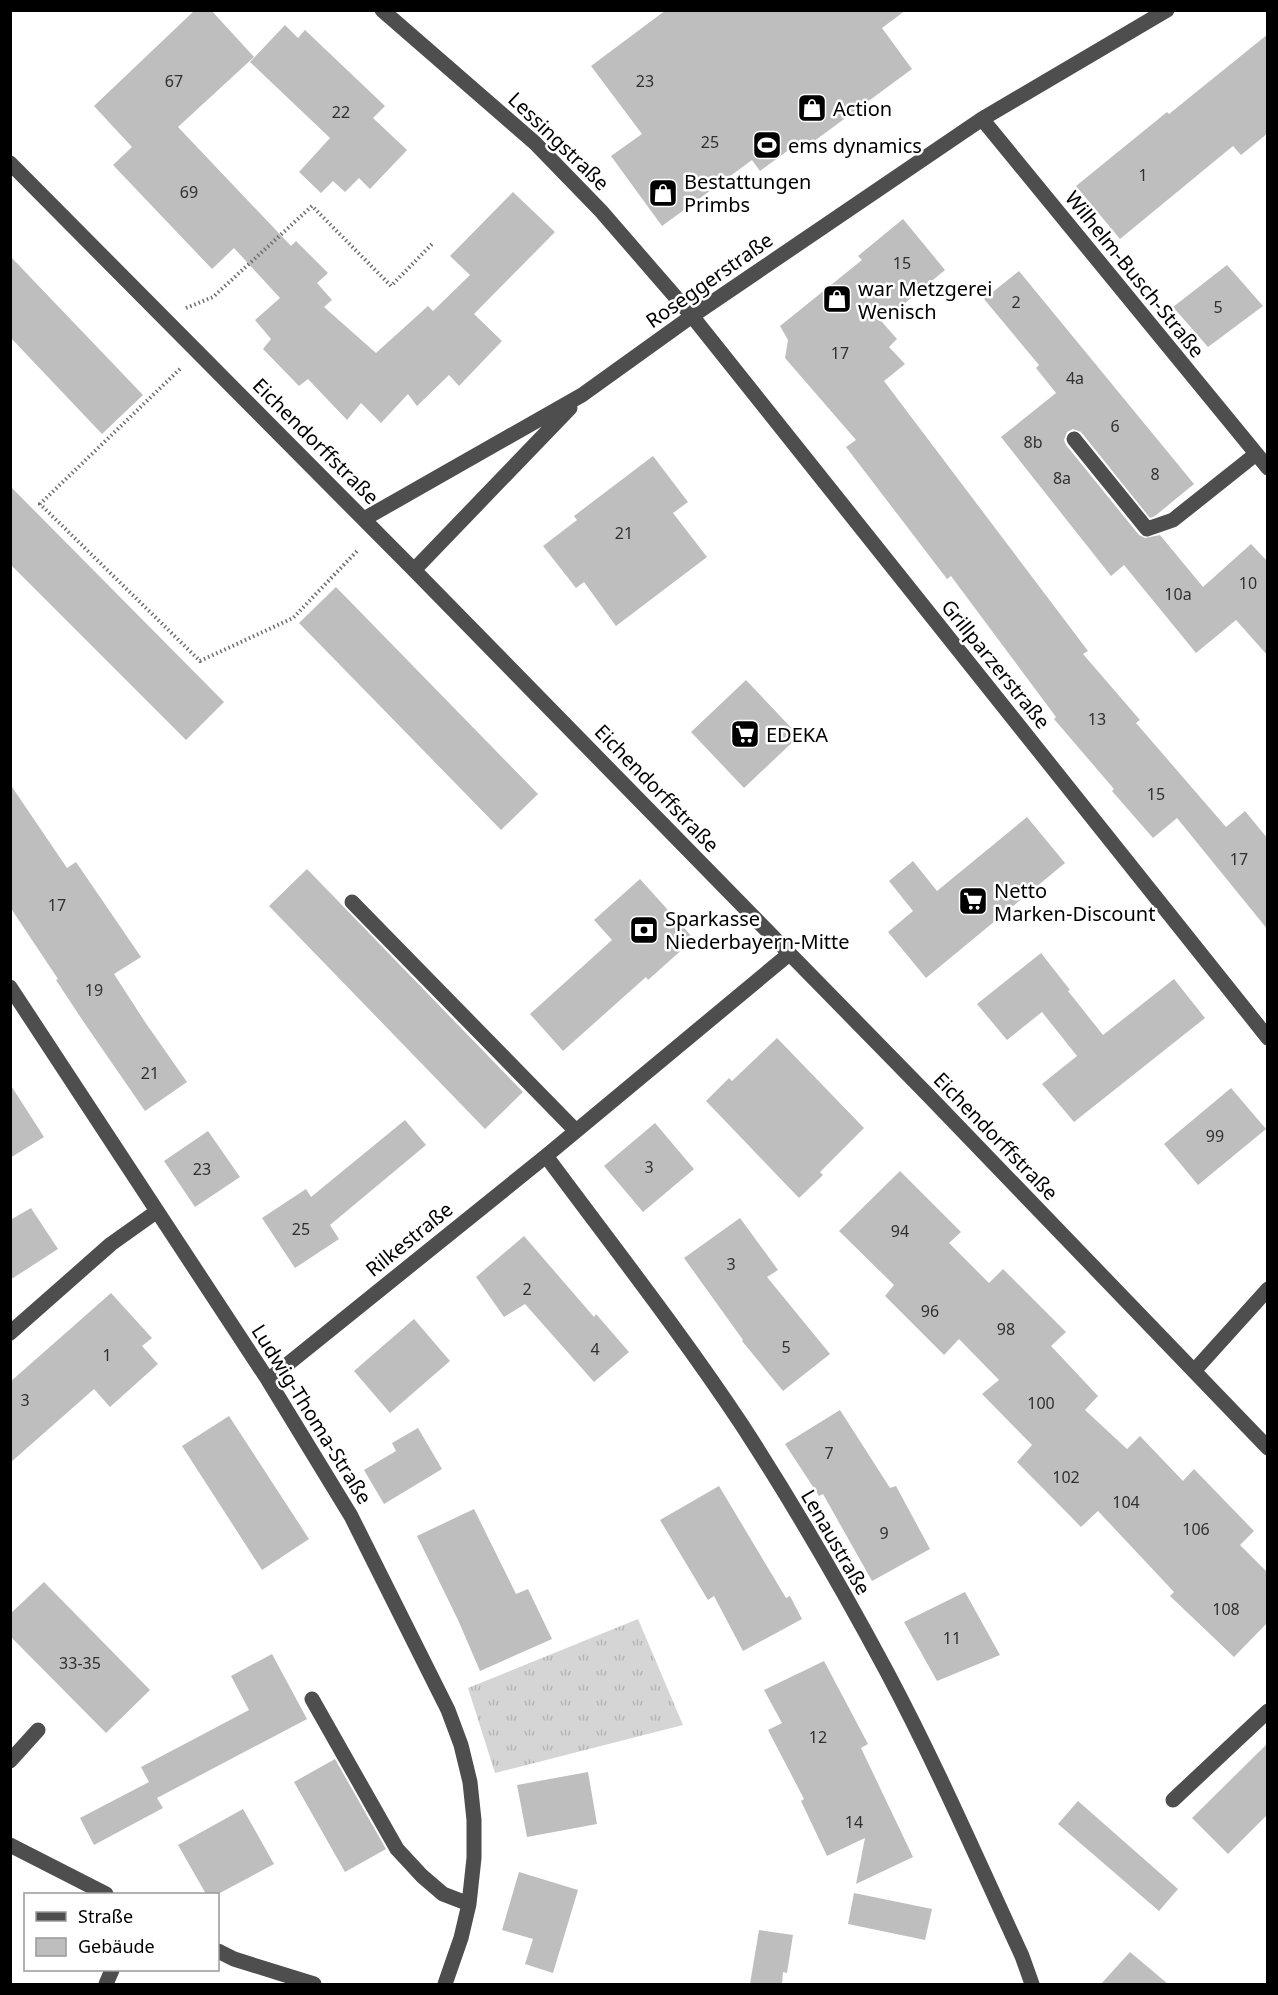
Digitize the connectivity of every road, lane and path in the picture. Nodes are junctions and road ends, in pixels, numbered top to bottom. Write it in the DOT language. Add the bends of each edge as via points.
graph roads {
  1 [pos="382,10"];
  2 [pos="1167,10"];
  3 [pos="982,119"];
  4 [pos="10,163"];
  5 [pos="433,243"];
  6 [pos="163,316"];
  7 [pos="692,316"];
  8 [pos="198,352"];
  9 [pos="582,395"];
  10 [pos="1074,439"];
  11 [pos="1256,454"];
  12 [pos="1268,468"];
  13 [pos="364,519"];
  14 [pos="376,531"];
  15 [pos="414,570"];
  16 [pos="352,902"];
  17 [pos="788,955"];
  18 [pos="10,987"];
  19 [pos="1268,1038"];
  20 [pos="576,1131"];
  21 [pos="546,1156"];
  22 [pos="156,1212"];
  23 [pos="1268,1289"];
  24 [pos="10,1333"];
  25 [pos="1194,1371"];
  26 [pos="268,1380"];
  27 [pos="1268,1448"];
  28 [pos="312,1699"];
  29 [pos="1268,1711"];
  30 [pos="38,1730"];
  31 [pos="10,1761"];
  32 [pos="1173,1800"];
  33 [pos="10,1845"];
  34 [pos="104,1893"];
  35 [pos="469,1904"];
  36 [pos="219,1952"];
  37 [pos="314,1984"];
  38 [pos="445,1984"];
  39 [pos="1032,1984"];
  1 -- 7 [label="street, Lessingstraße" via="536,143"];
  2 -- 3 [label="street, Roseggerstraße"];
  3 -- 7 [label="street, Roseggerstraße"];
  3 -- 11 [label="street, Wilhelm-Busch-Straße"];
  4 -- 6 [label="street, Eichendorffstraße"];
  5 -- 6 [label="path" via="392,286 312,206 213,297"];
  6 -- 8 [label="street, Eichendorffstraße"];
  7 -- 9 [label="street, Roseggerstraße"];
  7 -- 19 [label="street, Grillparzerstraße"];
  8 -- 13 [label="street, Eichendorffstraße"];
  8 -- 14 [label="path" via="40,504 200,662 293,618"];
  9 -- 13 [label="street, Roseggerstraße"];
  9 -- 15 [label="street, Roseggerstraße"];
  10 -- 11 [label="street" via="1147,529 1173,520"];
  11 -- 12 [label="street, Wilhelm-Busch-Straße"];
  13 -- 14 [label="street, Eichendorffstraße"];
  14 -- 15 [label="street, Eichendorffstraße"];
  15 -- 17 [label="street, Eichendorffstraße"];
  16 -- 20 [label="street"];
  17 -- 20 [label="street, Rilkestraße"];
  17 -- 25 [label="street, Eichendorffstraße"];
  18 -- 22 [label="street, Ludwig-Thoma-Straße"];
  20 -- 21 [label="street, Rilkestraße"];
  21 -- 26 [label="street, Rilkestraße"];
  21 -- 39 [label="street, Lenaustraße" via="683,1341 802,1522 928,1753"];
  22 -- 24 [label="street" via="111,1244"];
  22 -- 26 [label="street, Ludwig-Thoma-Straße"];
  23 -- 25 [label="street"];
  25 -- 27 [label="street, Eichendorffstraße"];
  26 -- 35 [label="street, Ludwig-Thoma-Straße" via="351,1516 443,1700 461,1745 474,1820"];
  28 -- 35 [label="street" via="397,1849 443,1894"];
  29 -- 32 [label="street"];
  30 -- 31 [label="street"];
  33 -- 34 [label="street"];
  35 -- 38 [label="street, Ludwig-Thoma-Straße"];
  36 -- 37 [label="street"];
}
